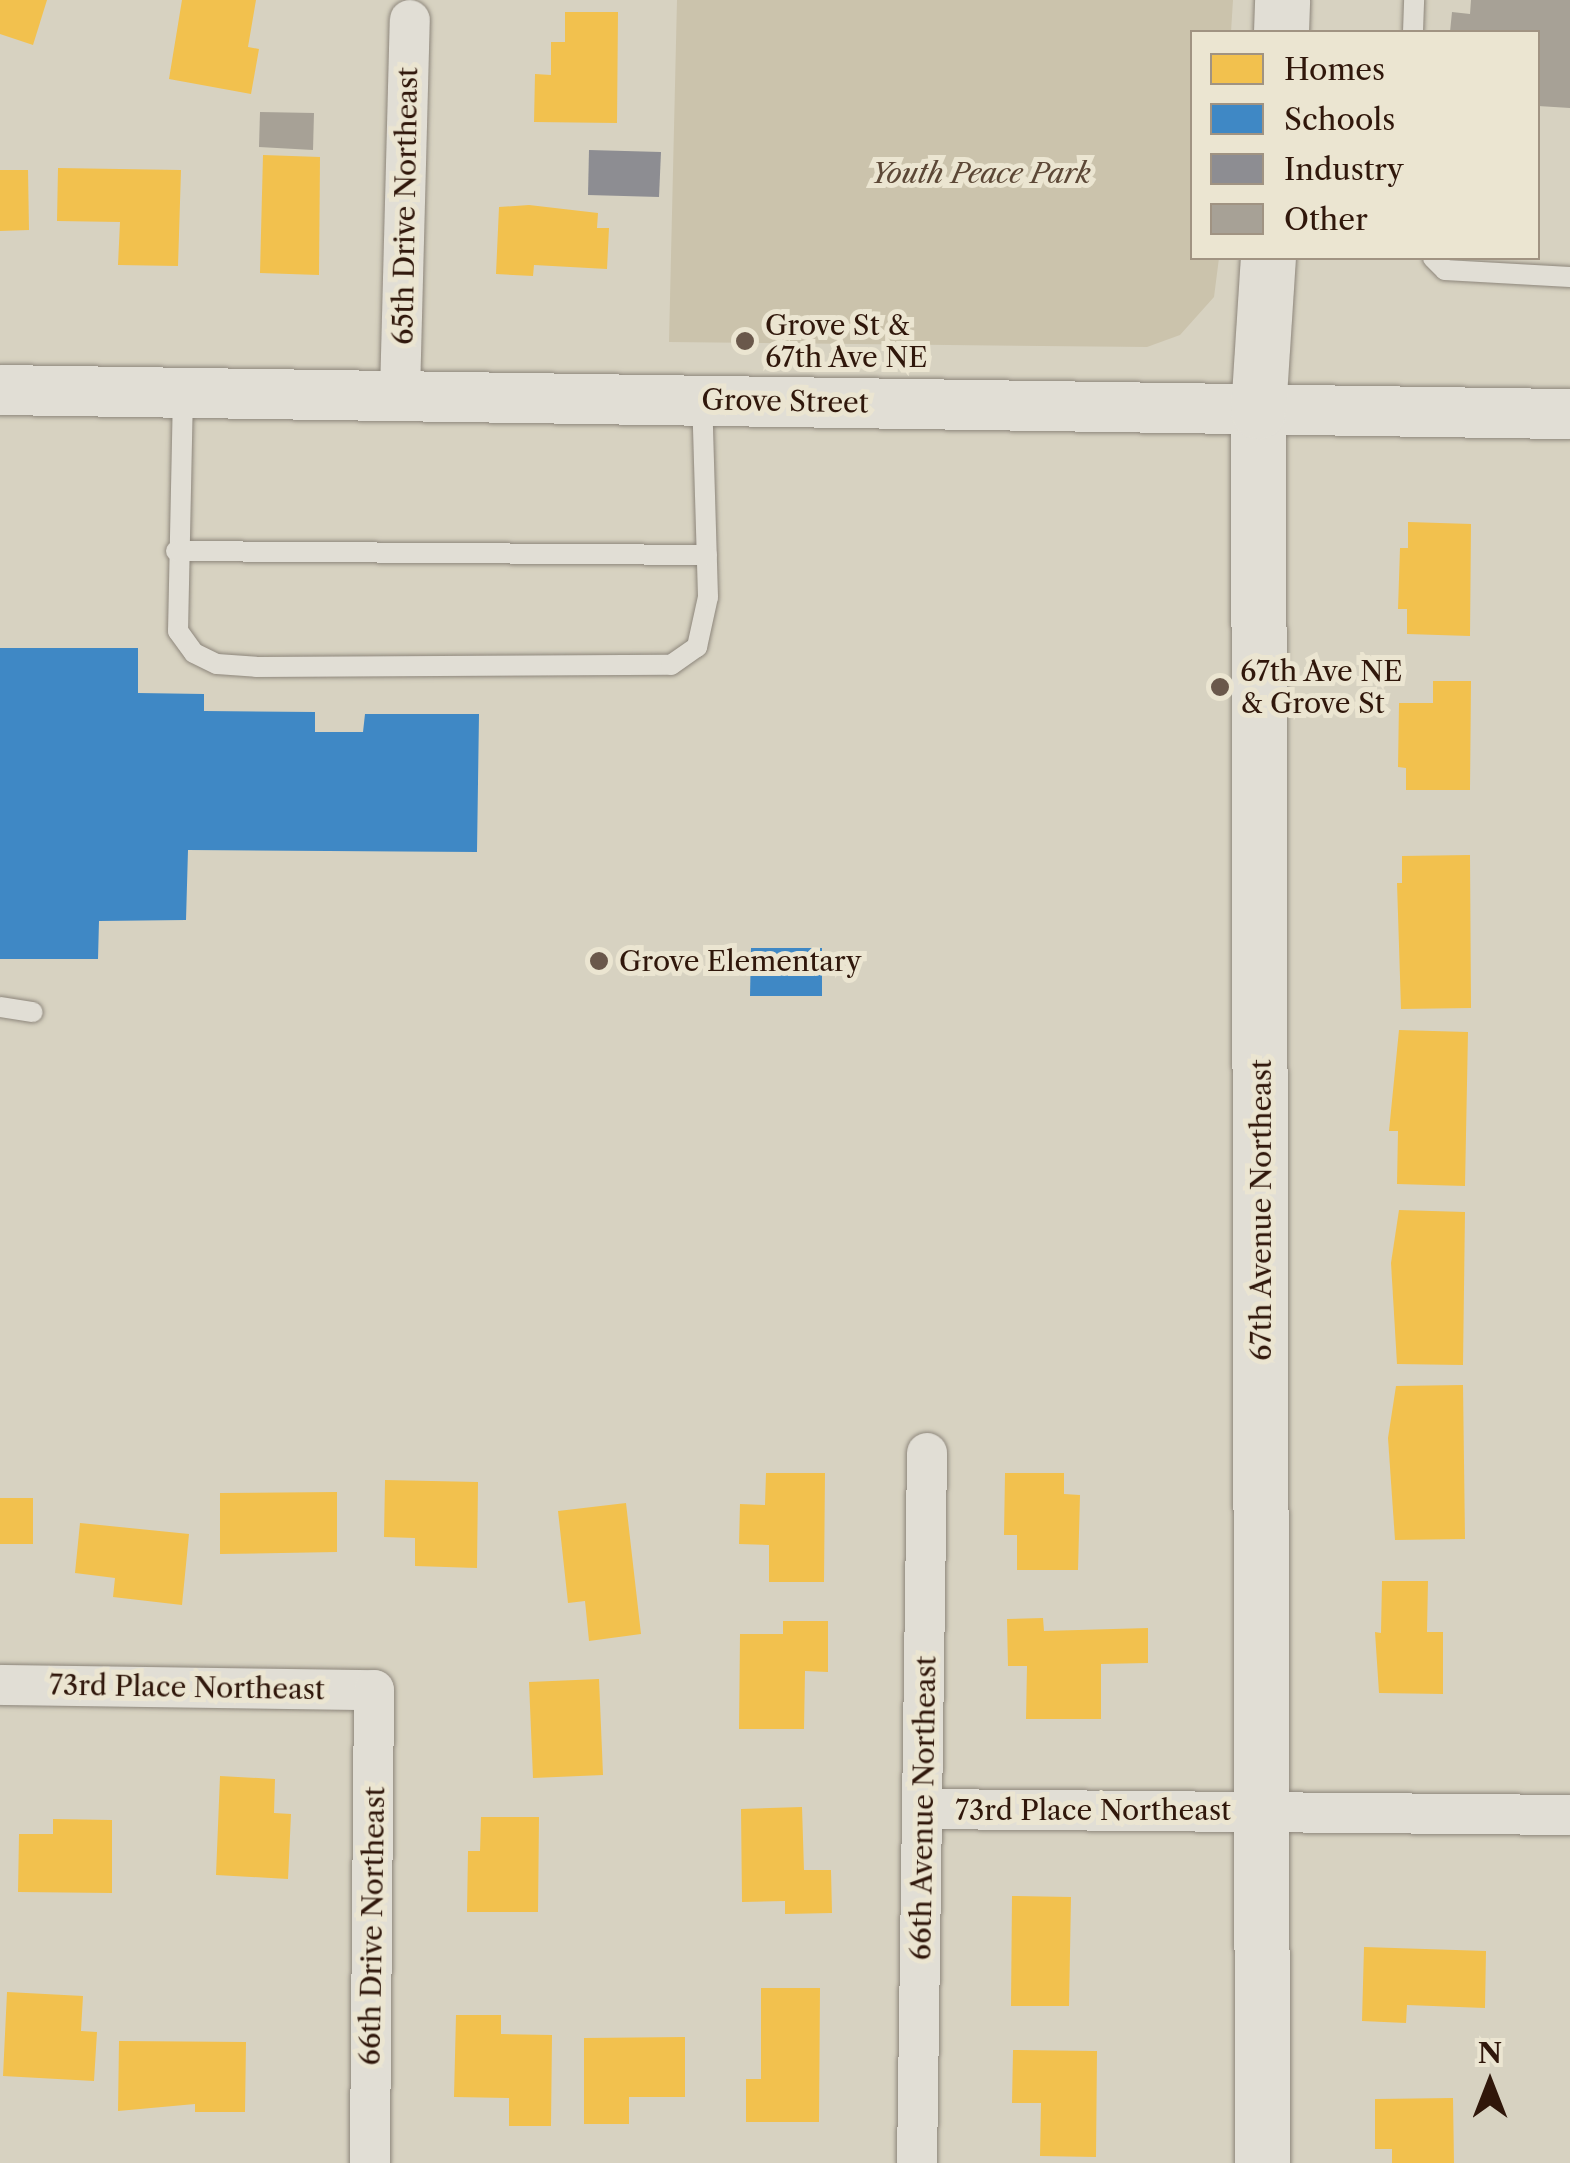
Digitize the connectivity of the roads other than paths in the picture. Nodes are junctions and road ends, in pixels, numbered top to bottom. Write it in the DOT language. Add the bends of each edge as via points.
graph roads {
  1 [pos="1282,0"];
  2 [pos="1414,0"];
  3 [pos="410,20"];
  4 [pos="1280,30"];
  5 [pos="1412,30"];
  6 [pos="1268,260"];
  7 [pos="1435,260"];
  8 [pos="1570,277"];
  9 [pos="0,390"];
  10 [pos="183,391"];
  11 [pos="400,393"];
  12 [pos="702,399"];
  13 [pos="1258,411"];
  14 [pos="1570,414"];
  15 [pos="176,551"];
  16 [pos="707,556"];
  17 [pos="0,1007"];
  18 [pos="34,1012"];
  19 [pos="927,1453"];
  20 [pos="0,1685"];
  21 [pos="374,1690"];
  22 [pos="924,1810"];
  23 [pos="1262,1810"];
  24 [pos="1570,1815"];
  25 [pos="370,2163"];
  26 [pos="917,2163"];
  27 [pos="1262,2163"];
  1 -- 4 [label="main road"];
  2 -- 5 [label="lane"];
  3 -- 11 [label="street, 65th Drive Northeast"];
  6 -- 13 [label="main road, 67th Avenue Northeast"];
  7 -- 8 [label="lane" via="1445,270"];
  9 -- 10 [label="street, Grove Street"];
  10 -- 11 [label="street, Grove Street"];
  10 -- 15 [label="lane"];
  11 -- 12 [label="street, Grove Street"];
  12 -- 13 [label="street, Grove Street"];
  12 -- 16 [label="lane"];
  13 -- 14 [label="street, Grove Street"];
  13 -- 23 [label="main road, 67th Avenue Northeast"];
  15 -- 16 [label="lane"];
  15 -- 16 [label="lane" via="178,632 194,653 217,664 296,668 672,665 697,647 705,625"];
  17 -- 18 [label="lane"];
  19 -- 22 [label="street, 66th Avenue Northeast"];
  20 -- 21 [label="street, 73rd Place Northeast"];
  21 -- 25 [label="street, 66th Drive Northeast"];
  22 -- 23 [label="street, 73rd Place Northeast"];
  22 -- 26 [label="street, 66th Avenue Northeast"];
  23 -- 24 [label="street, 73rd Place Northeast"];
  23 -- 27 [label="main road, 67th Avenue Northeast"];
}
